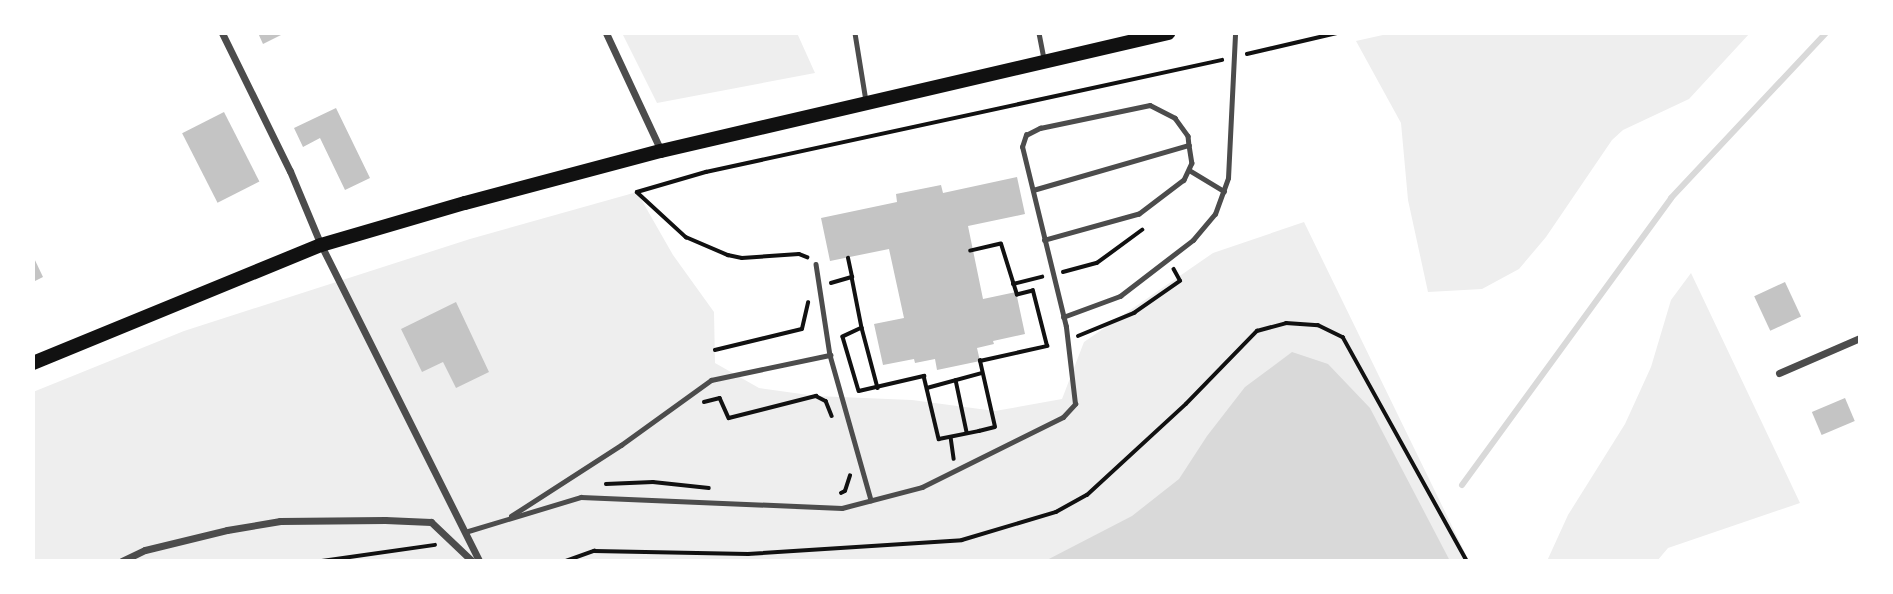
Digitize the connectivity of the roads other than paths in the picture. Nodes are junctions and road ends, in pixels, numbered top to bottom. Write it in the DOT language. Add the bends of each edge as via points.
graph roads {
  1 [pos="222,33"];
  2 [pos="606,33"];
  3 [pos="855,33"];
  4 [pos="1039,33"];
  5 [pos="1168,33"];
  6 [pos="1235,33"];
  7 [pos="1045,62"];
  8 [pos="866,104"];
  9 [pos="1189,145"];
  10 [pos="661,150"];
  11 [pos="1189,170"];
  12 [pos="1033,190"];
  13 [pos="1224,191"];
  14 [pos="1045,240"];
  15 [pos="321,245"];
  16 [pos="816,264"];
  17 [pos="1063,317"];
  18 [pos="1860,338"];
  19 [pos="830,355"];
  20 [pos="33,363"];
  21 [pos="1779,373"];
  22 [pos="871,500"];
  23 [pos="504,520"];
  24 [pos="464,532"];
  25 [pos="122,561"];
  26 [pos="472,561"];
  27 [pos="479,561"];
  1 -- 15 [label="street"];
  2 -- 10 [label="street"];
  3 -- 8 [label="lane"];
  4 -- 7 [label="lane"];
  5 -- 7 [label="main road"];
  6 -- 13 [label="lane"];
  7 -- 8 [label="main road"];
  8 -- 10 [label="main road"];
  9 -- 11 [label="lane"];
  9 -- 12 [label="lane"];
  9 -- 12 [label="lane" via="1175,118 1150,104 1040,128 1026,135 1022,147"];
  10 -- 15 [label="main road"];
  11 -- 13 [label="lane"];
  11 -- 14 [label="lane" via="1184,180 1139,214"];
  12 -- 14 [label="lane"];
  13 -- 17 [label="lane" via="1208,223 1193,240 1120,296"];
  14 -- 17 [label="lane"];
  15 -- 20 [label="main road"];
  15 -- 24 [label="street"];
  16 -- 19 [label="lane"];
  17 -- 22 [label="lane" via="1075,404 1063,417 922,487"];
  18 -- 21 [label="street"];
  19 -- 22 [label="lane"];
  19 -- 23 [label="lane" via="711,380"];
  22 -- 23 [label="lane" via="842,508 581,497"];
  23 -- 24 [label="lane"];
  24 -- 27 [label="street"];
  25 -- 26 [label="street" via="227,530 280,522 371,520 431,522"];
}
